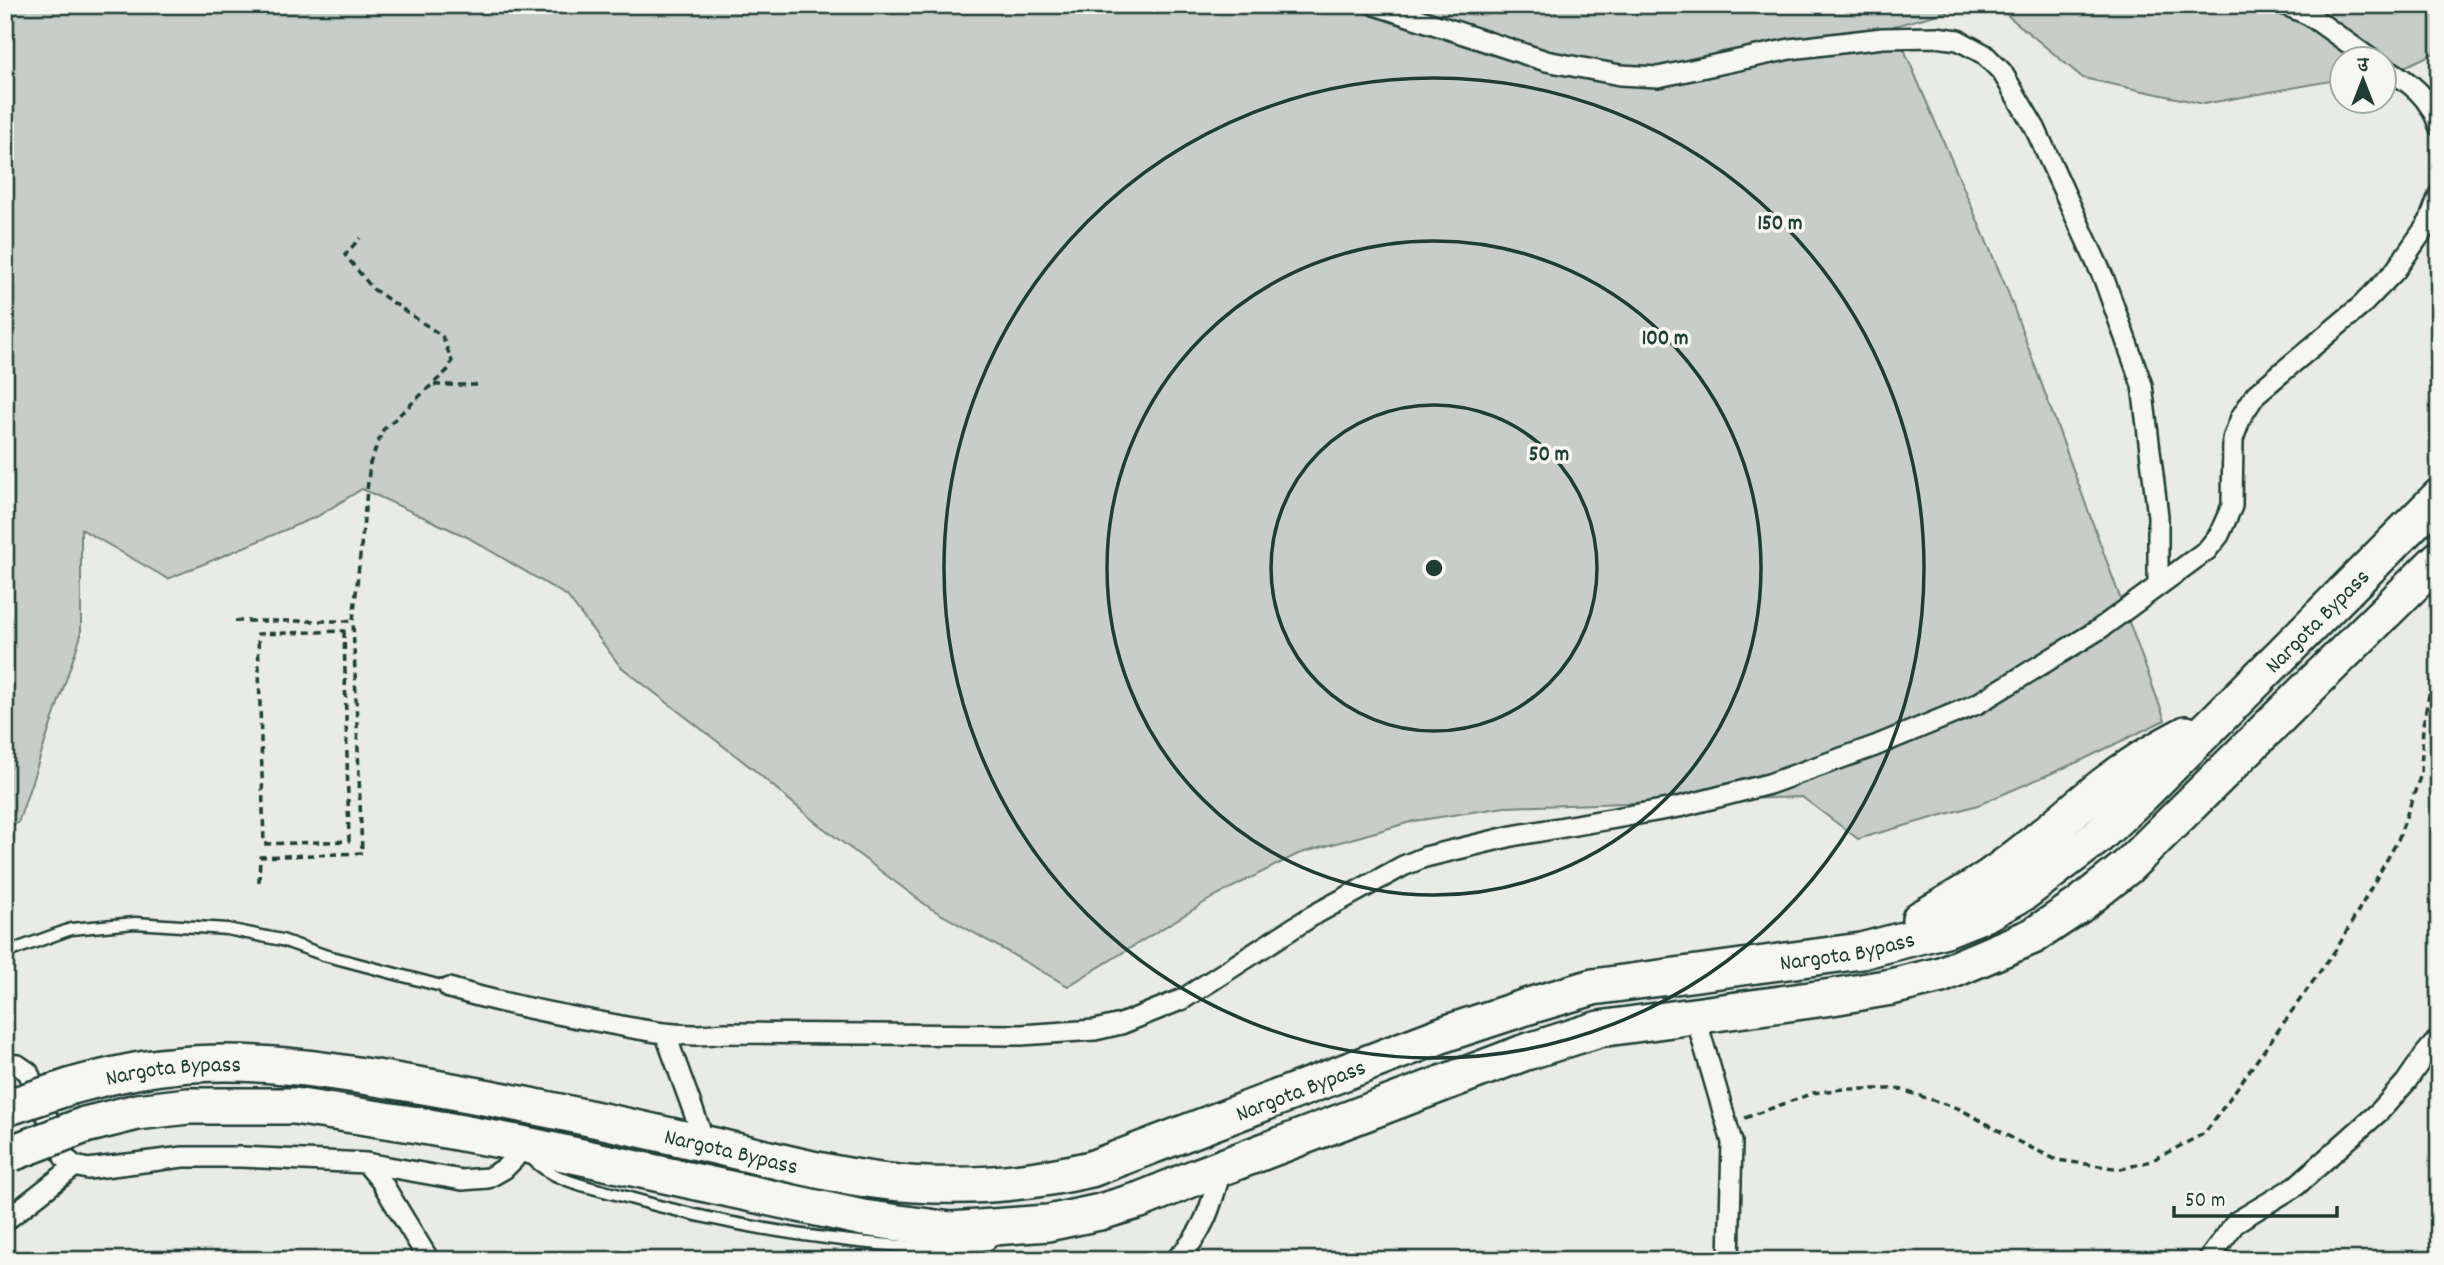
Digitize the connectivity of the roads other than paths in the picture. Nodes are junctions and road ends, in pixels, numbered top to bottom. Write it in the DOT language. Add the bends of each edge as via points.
graph roads {
  1 [pos="1376,5"];
  2 [pos="2285,5"];
  3 [pos="2352,46"];
  4 [pos="2398,75"];
  5 [pos="2439,126"];
  6 [pos="2439,195"];
  7 [pos="2439,497"];
  8 [pos="2439,559"];
  9 [pos="2158,584"];
  10 [pos="5,953"];
  11 [pos="449,988"];
  12 [pos="1695,1015"];
  13 [pos="665,1033"];
  14 [pos="2439,1038"];
  15 [pos="5,1064"];
  16 [pos="7,1108"];
  17 [pos="705,1143"];
  18 [pos="524,1145"];
  19 [pos="9,1155"];
  20 [pos="366,1163"];
  21 [pos="75,1166"];
  22 [pos="1222,1167"];
  23 [pos="5,1221"];
  24 [pos="999,1242"];
  25 [pos="429,1260"];
  26 [pos="1175,1260"];
  27 [pos="1729,1260"];
  28 [pos="2208,1260"];
  1 -- 9 [label="street" via="1546,61 1620,75 1658,77 1790,49 1913,36 1958,40 1984,54 2002,72 2035,128 2104,279 2142,385 2158,516"];
  2 -- 3 [label="street" via="2309,15"];
  4 -- 5 [label="street" via="2423,94"];
  6 -- 9 [label="street" via="2429,222 2395,271 2361,306 2256,394 2233,439 2227,521 2207,550"];
  7 -- 17 [label="highway, Nargota Bypass" via="2098,836 2023,893 1946,929 1861,951 1593,987 1447,1033 1139,1152 1049,1179 969,1186 880,1181"];
  8 -- 12 [label="highway, Nargota Bypass" via="2127,867 2033,936 1941,975 1891,987"];
  9 -- 13 [label="street" via="2098,630 1977,704 1769,784 1679,807 1512,836 1424,857 1312,916 1183,999 1121,1024 1021,1035"];
  10 -- 11 [label="lane" via="71,929 135,923 227,929"];
  11 -- 13 [label="street" via="508,1005"];
  12 -- 22 [label="highway, Nargota Bypass" via="1599,1029 1522,1053"];
  12 -- 27 [label="street" via="1733,1158"];
  13 -- 17 [label="street"];
  14 -- 28 [label="street" via="2380,1111 2296,1186 2236,1222"];
  15 -- 21 [label="street" via="19,1065 32,1077 64,1157"];
  16 -- 17 [label="highway, Nargota Bypass, bridge" via="119,1073 171,1065 268,1064 461,1092"];
  18 -- 19 [label="highway, Nargota Bypass, bridge" via="294,1106 188,1106 85,1125"];
  18 -- 20 [label="street" via="504,1169 488,1178 462,1180"];
  18 -- 22 [label="highway, Nargota Bypass" via="863,1218 951,1230 1034,1230 1140,1200"];
  18 -- 24 [label="lane" via="537,1165 570,1181 740,1226 899,1247 971,1247"];
  20 -- 21 [label="street" via="183,1157 88,1169"];
  20 -- 25 [label="street"];
  21 -- 23 [label="street"];
  22 -- 26 [label="street" via="1209,1214 1189,1247"];
}
